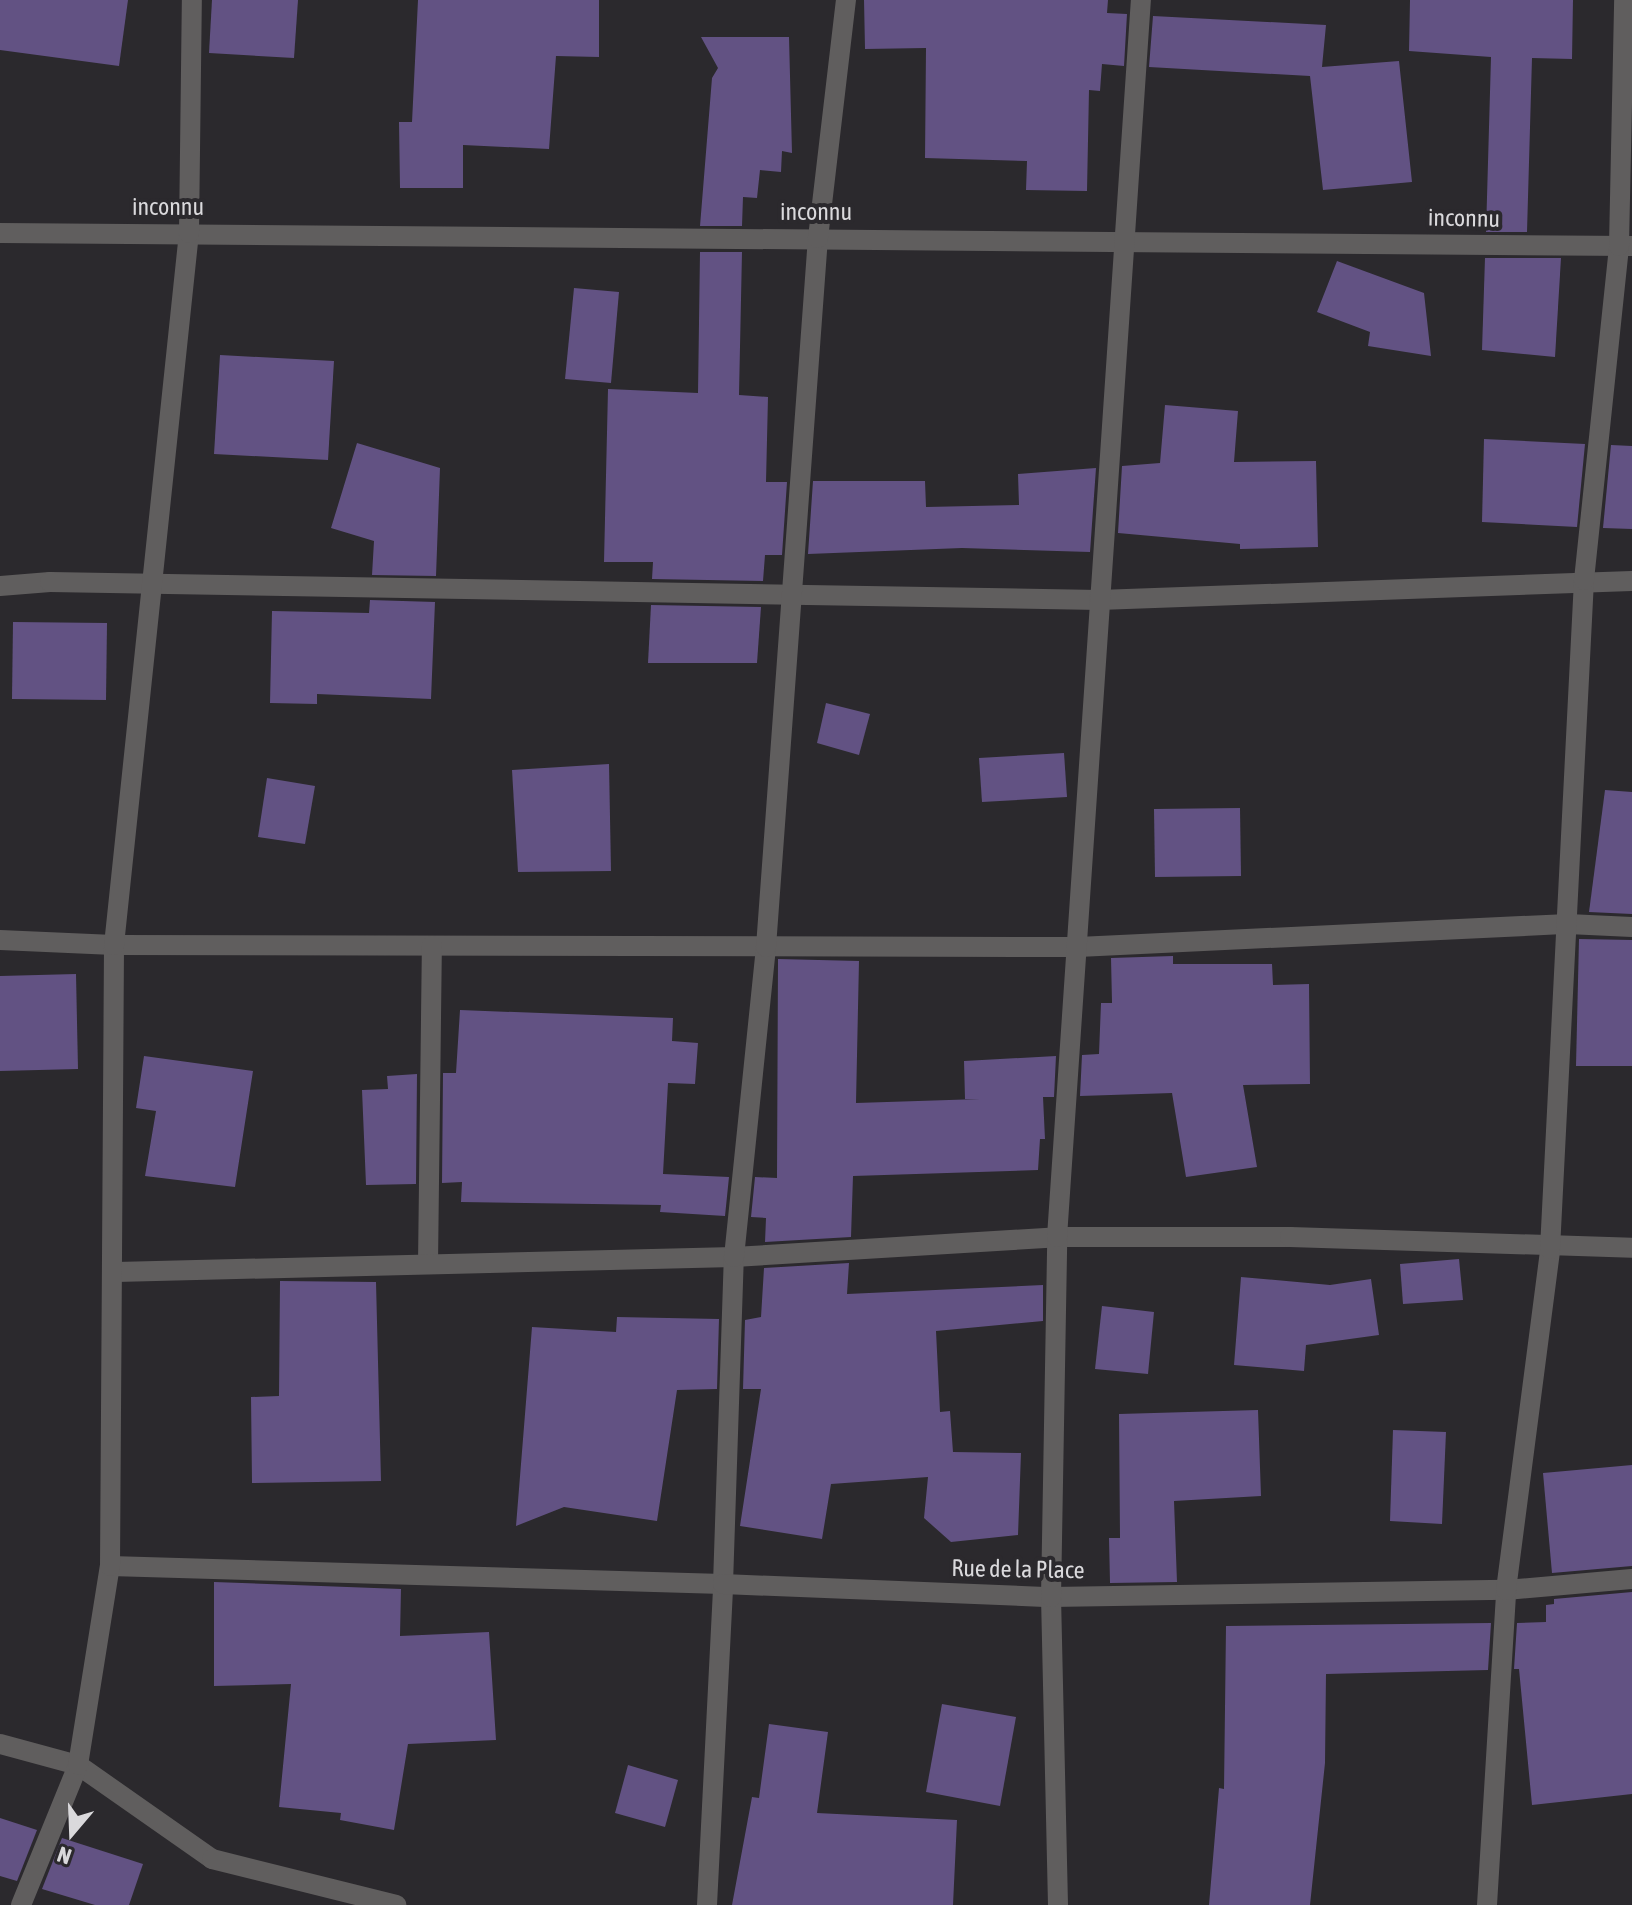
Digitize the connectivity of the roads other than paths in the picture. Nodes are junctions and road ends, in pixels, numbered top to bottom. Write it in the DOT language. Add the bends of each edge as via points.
graph roads {
  1 [pos="192,0"];
  2 [pos="846,0"];
  3 [pos="1141,0"];
  4 [pos="1624,0"];
  5 [pos="0,233"];
  6 [pos="189,233"];
  7 [pos="818,238"];
  8 [pos="1126,240"];
  9 [pos="1626,246"];
  10 [pos="1584,580"];
  11 [pos="1632,581"];
  12 [pos="152,584"];
  13 [pos="0,586"];
  14 [pos="790,598"];
  15 [pos="1099,600"];
  16 [pos="1568,924"];
  17 [pos="1632,927"];
  18 [pos="0,940"];
  19 [pos="114,945"];
  20 [pos="432,946"];
  21 [pos="766,947"];
  22 [pos="1078,947"];
  23 [pos="1057,1237"];
  24 [pos="1632,1248"];
  25 [pos="1550,1249"];
  26 [pos="734,1257"];
  27 [pos="428,1264"];
  28 [pos="116,1272"];
  29 [pos="110,1566"];
  30 [pos="1632,1579"];
  31 [pos="723,1584"];
  32 [pos="1506,1590"];
  33 [pos="1051,1597"];
  34 [pos="0,1744"];
  35 [pos="78,1765"];
  36 [pos="21,1905"];
  37 [pos="396,1905"];
  38 [pos="707,1905"];
  39 [pos="1058,1905"];
  40 [pos="1487,1905"];
  1 -- 6 [label="street"];
  2 -- 7 [label="street"];
  3 -- 8 [label="street"];
  4 -- 9 [label="street"];
  5 -- 6 [label="street, inconnu"];
  6 -- 7 [label="street, inconnu"];
  6 -- 12 [label="street"];
  7 -- 8 [label="street, inconnu"];
  7 -- 14 [label="street"];
  8 -- 9 [label="street, inconnu"];
  8 -- 15 [label="street"];
  9 -- 10 [label="street"];
  10 -- 11 [label="street"];
  10 -- 15 [label="street"];
  10 -- 16 [label="street"];
  12 -- 13 [label="street"];
  12 -- 14 [label="street"];
  12 -- 19 [label="street"];
  14 -- 15 [label="street"];
  14 -- 21 [label="street"];
  15 -- 22 [label="street"];
  16 -- 17 [label="street"];
  16 -- 22 [label="street"];
  16 -- 25 [label="street"];
  18 -- 19 [label="street"];
  19 -- 20 [label="street"];
  19 -- 28 [label="street"];
  20 -- 21 [label="street"];
  20 -- 27 [label="street"];
  21 -- 22 [label="street"];
  21 -- 26 [label="street"];
  22 -- 23 [label="street"];
  23 -- 25 [label="street" via="1290,1237"];
  23 -- 26 [label="street"];
  23 -- 33 [label="street"];
  24 -- 25 [label="street"];
  25 -- 32 [label="street"];
  26 -- 27 [label="street"];
  26 -- 31 [label="street"];
  27 -- 28 [label="street"];
  28 -- 29 [label="street"];
  29 -- 31 [label="street, Rue de la Place"];
  29 -- 35 [label="street"];
  30 -- 32 [label="street, Rue de la Place"];
  31 -- 33 [label="street, Rue de la Place"];
  31 -- 38 [label="street"];
  32 -- 33 [label="street, Rue de la Place"];
  32 -- 40 [label="street"];
  33 -- 39 [label="street"];
  34 -- 35 [label="street"];
  35 -- 36 [label="street"];
  35 -- 37 [label="street" via="212,1859"];
}
